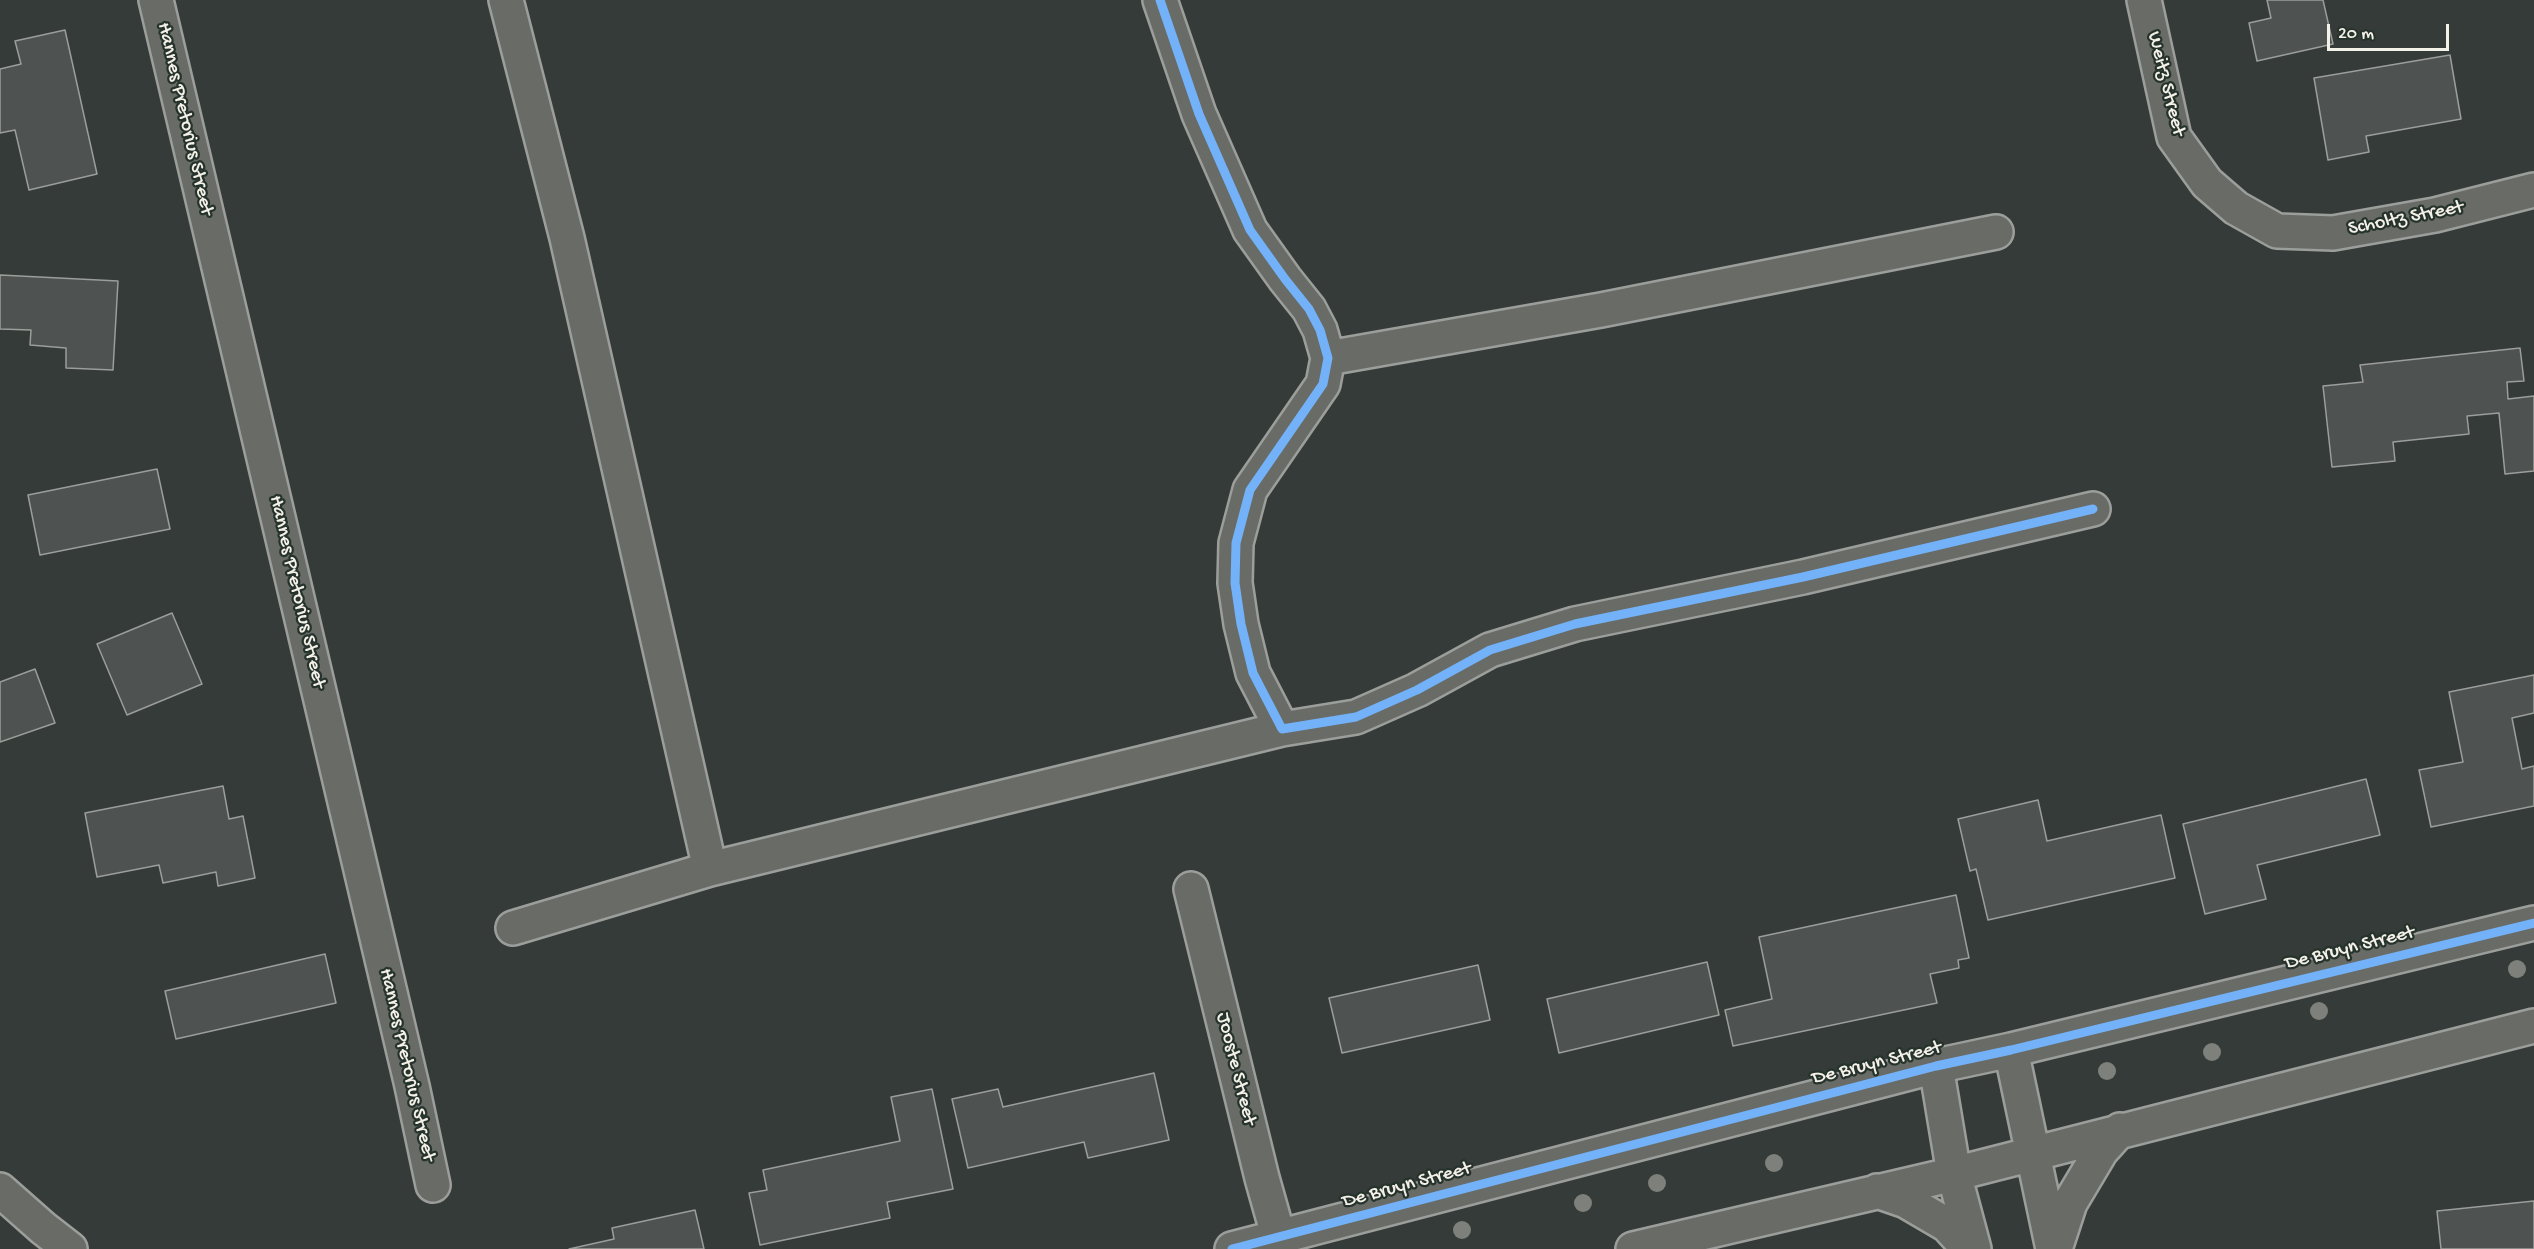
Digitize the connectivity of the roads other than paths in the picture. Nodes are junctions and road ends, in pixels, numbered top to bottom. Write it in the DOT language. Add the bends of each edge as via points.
graph roads {
  1 [pos="156,0"];
  2 [pos="506,0"];
  3 [pos="1160,0"];
  4 [pos="2144,0"];
  5 [pos="2534,190"];
  6 [pos="2277,231"];
  7 [pos="1996,232"];
  8 [pos="1328,358"];
  9 [pos="2092,509"];
  10 [pos="1282,729"];
  11 [pos="710,869"];
  12 [pos="1191,889"];
  13 [pos="2534,923"];
  14 [pos="513,928"];
  15 [pos="2534,1026"];
  16 [pos="2011,1050"];
  17 [pos="1936,1066"];
  18 [pos="2120,1130"];
  19 [pos="2032,1154"];
  20 [pos="1954,1173"];
  21 [pos="433,1185"];
  22 [pos="0,1190"];
  23 [pos="1877,1191"];
  24 [pos="35,1238"];
  25 [pos="1281,1244"];
  26 [pos="70,1249"];
  27 [pos="1232,1249"];
  28 [pos="1633,1249"];
  29 [pos="1969,1249"];
  30 [pos="1974,1249"];
  31 [pos="2054,1249"];
  1 -- 21 [label="street, Hannes Pretorius Street"];
  2 -- 11 [label="street" via="567,238"];
  3 -- 8 [label="street" via="1199,114 1250,230 1309,309"];
  4 -- 6 [label="street, Weitz Street" via="2174,137 2207,183 2236,208"];
  5 -- 6 [label="street, Scholtz Street" via="2435,215 2333,233"];
  7 -- 8 [label="street" via="1601,310"];
  8 -- 10 [label="street" via="1323,384 1250,490 1236,543 1240,624 1253,673"];
  9 -- 10 [label="street" via="1803,577 1575,624 1490,650 1417,690 1356,717"];
  10 -- 11 [label="street"];
  11 -- 14 [label="street"];
  12 -- 25 [label="street, Jooste Street"];
  13 -- 16 [label="street, De Bruyn Street"];
  15 -- 18 [label="street"];
  16 -- 17 [label="street, De Bruyn Street"];
  16 -- 19 [label="street"];
  17 -- 20 [label="street"];
  17 -- 25 [label="street, De Bruyn Street"];
  18 -- 19 [label="street"];
  18 -- 31 [label="street" via="2101,1151 2070,1203"];
  19 -- 20 [label="street"];
  19 -- 31 [label="street"];
  20 -- 23 [label="street"];
  20 -- 30 [label="street"];
  22 -- 24 [label="street"];
  23 -- 28 [label="street"];
  23 -- 29 [label="street" via="1906,1201 1947,1225"];
  24 -- 26 [label="street"];
  25 -- 27 [label="street, De Bruyn Street"];
}
